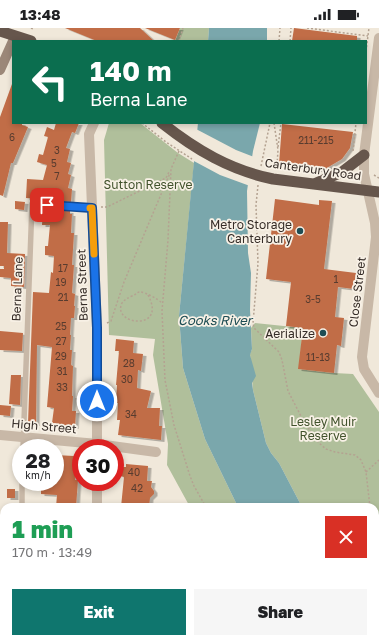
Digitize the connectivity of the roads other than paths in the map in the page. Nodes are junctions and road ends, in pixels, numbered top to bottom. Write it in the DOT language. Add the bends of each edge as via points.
graph roads {
  1 [pos="0,31"];
  2 [pos="379,38"];
  3 [pos="14,39"];
  4 [pos="12,43"];
  5 [pos="0,70"];
  6 [pos="94,124"];
  7 [pos="163,124"];
  8 [pos="364,155"];
  9 [pos="313,184"];
  10 [pos="367,190"];
  11 [pos="379,192"];
  12 [pos="92,208"];
  13 [pos="379,393"];
  14 [pos="0,435"];
  15 [pos="23,437"];
  16 [pos="97,439"];
  17 [pos="72,443"];
  18 [pos="124,449"];
  19 [pos="156,452"];
  20 [pos="22,491"];
  21 [pos="97,491"];
  22 [pos="22,503"];
  23 [pos="97,503"];
  1 -- 3 [label="highway"];
  2 -- 8 [label="street, Close Street"];
  4 -- 5 [label="main road"];
  6 -- 12 [label="street, Berna Street" via="89,134"];
  7 -- 9 [label="highway, Canterbury Road" via="196,148 225,164 273,179"];
  8 -- 9 [label="highway" via="342,172"];
  8 -- 10 [label="street, Close Street"];
  9 -- 10 [label="highway, Canterbury Road"];
  10 -- 11 [label="highway, Canterbury Road"];
  10 -- 13 [label="street, Close Street" via="376,237 362,357 364,369"];
  12 -- 15 [label="lane, Berna Lane" via="32,204"];
  12 -- 16 [label="street, Berna Street" via="97,328"];
  14 -- 15 [label="street, High Street"];
  15 -- 17 [label="street, High Street"];
  18 -- 19 [label="street, High Street"];
  20 -- 22 [label="lane"];
  21 -- 23 [label="street"];
}
